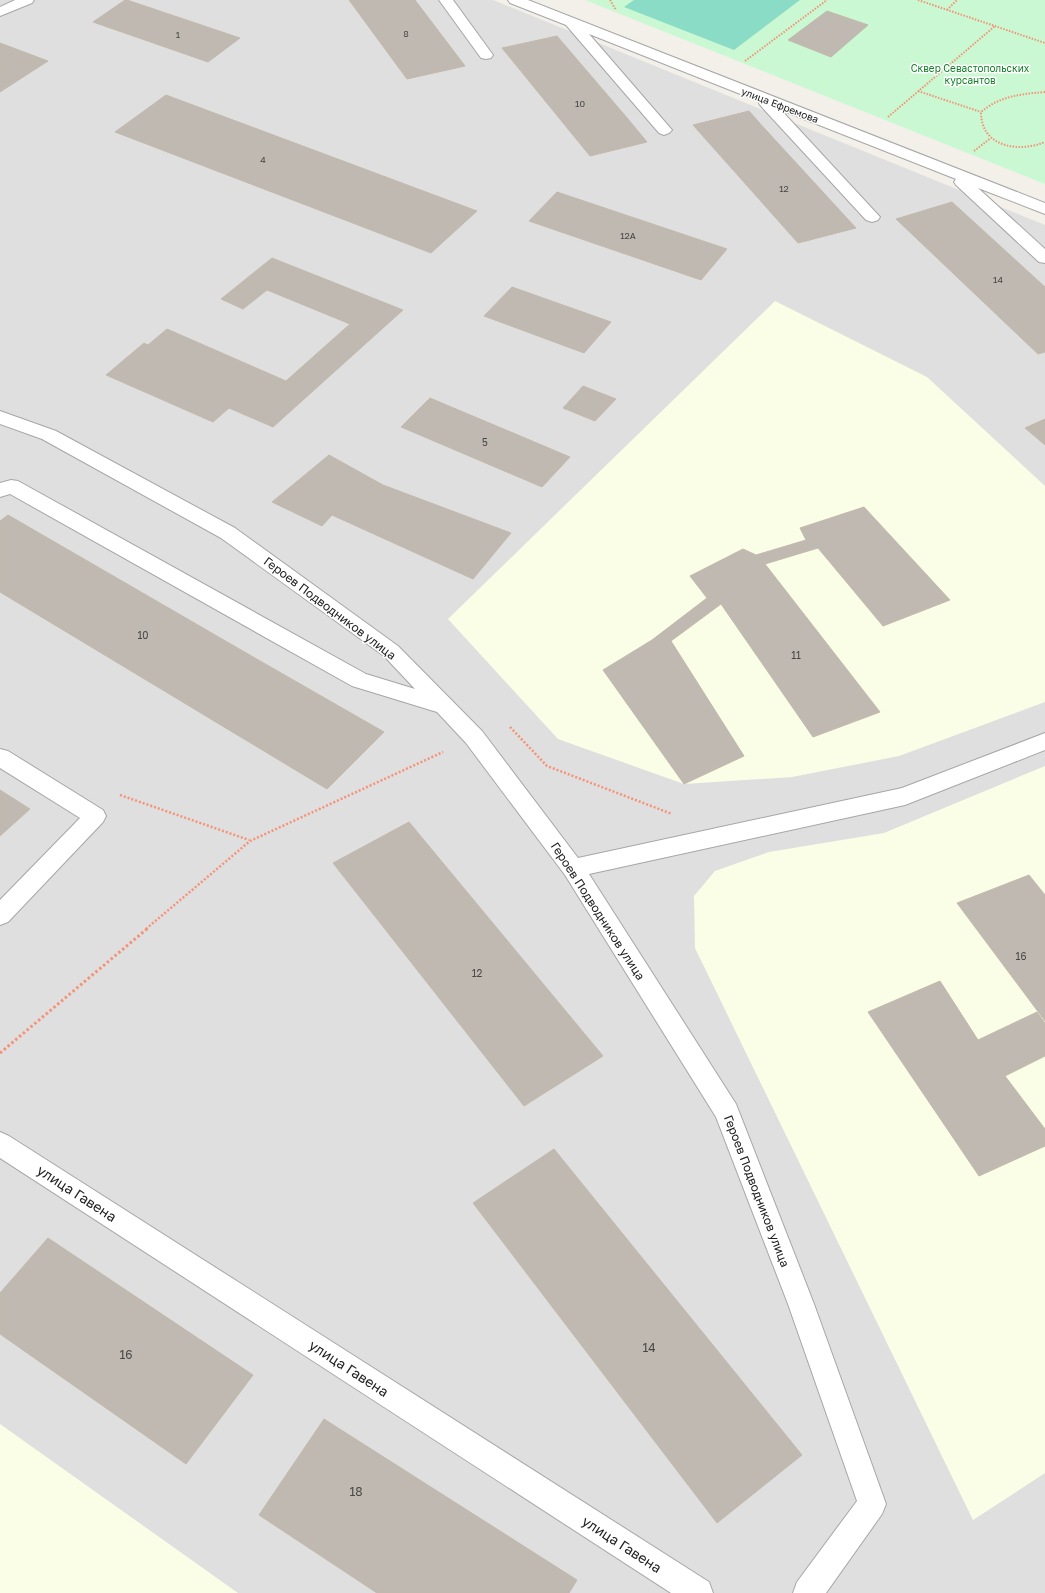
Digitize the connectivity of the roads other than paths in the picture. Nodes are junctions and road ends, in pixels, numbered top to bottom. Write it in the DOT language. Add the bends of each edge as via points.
graph roads {
  1 [pos="27,0"];
  2 [pos="446,0"];
  3 [pos="515,0"];
  4 [pos="0,12"];
  5 [pos="570,22"];
  6 [pos="486,55"];
  7 [pos="762,98"];
  8 [pos="664,130"];
  9 [pos="951,173"];
  10 [pos="1045,210"];
  11 [pos="872,217"];
  12 [pos="1045,258"];
  13 [pos="0,417"];
  14 [pos="0,491"];
  15 [pos="444,706"];
  16 [pos="1045,741"];
  17 [pos="0,757"];
  18 [pos="573,868"];
  19 [pos="0,915"];
  20 [pos="0,1144"];
  21 [pos="698,1593"];
  22 [pos="808,1593"];
  1 -- 4 [label="street"];
  2 -- 6 [label="street"];
  3 -- 5 [label="street, улица Ефремова"];
  5 -- 7 [label="street, улица Ефремова"];
  5 -- 8 [label="street"];
  7 -- 9 [label="street, улица Ефремова"];
  7 -- 11 [label="street"];
  9 -- 10 [label="street, улица Ефремова"];
  9 -- 12 [label="street"];
  13 -- 15 [label="street, Героев Подводников улица" via="49,434 228,533 391,650"];
  14 -- 15 [label="street" via="11,486 359,680"];
  15 -- 18 [label="street, Героев Подводников улица" via="474,737"];
  16 -- 18 [label="street" via="905,796"];
  17 -- 19 [label="street" via="95,816"];
  18 -- 22 [label="street, Героев Подводников улица" via="727,1112 801,1304 872,1504"];
  20 -- 21 [label="street, улица Гавена"];
}
